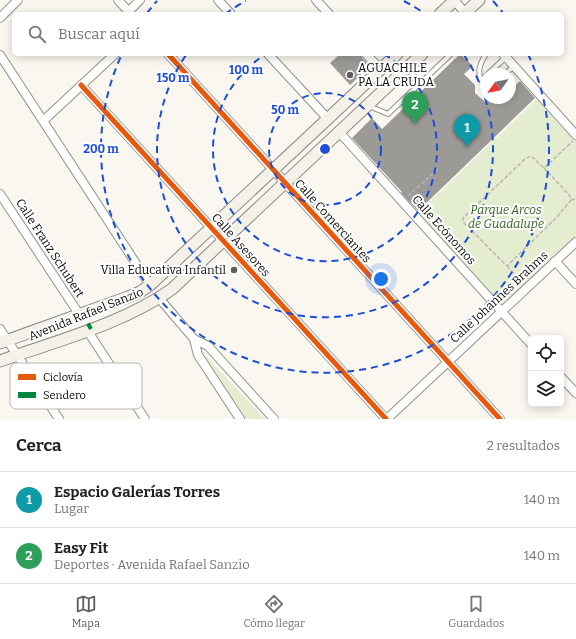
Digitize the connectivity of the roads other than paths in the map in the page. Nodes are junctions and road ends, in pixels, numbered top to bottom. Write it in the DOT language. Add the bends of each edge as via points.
graph roads {
  1 [pos="18,0"];
  2 [pos="118,0"];
  3 [pos="140,0"];
  4 [pos="218,0"];
  5 [pos="316,0"];
  6 [pos="454,0"];
  7 [pos="479,0"];
  8 [pos="129,12"];
  9 [pos="131,12"];
  10 [pos="229,12"];
  11 [pos="327,12"];
  12 [pos="442,12"];
  13 [pos="463,12"];
  14 [pos="467,12"];
  15 [pos="0,18"];
  16 [pos="0,55"];
  17 [pos="113,56"];
  18 [pos="170,56"];
  19 [pos="270,56"];
  20 [pos="368,56"];
  21 [pos="395,56"];
  22 [pos="420,56"];
  23 [pos="449,56"];
  24 [pos="485,56"];
  25 [pos="504,56"];
  26 [pos="514,66"];
  27 [pos="407,68"];
  28 [pos="493,68"];
  29 [pos="512,68"];
  30 [pos="380,70"];
  31 [pos="480,79"];
  32 [pos="420,83"];
  33 [pos="81,85"];
  34 [pos="368,106"];
  35 [pos="328,119"];
  36 [pos="43,121"];
  37 [pos="340,133"];
  38 [pos="576,136"];
  39 [pos="274,170"];
  40 [pos="285,183"];
  41 [pos="0,194"];
  42 [pos="212,228"];
  43 [pos="223,241"];
  44 [pos="576,242"];
  45 [pos="555,261"];
  46 [pos="576,284"];
  47 [pos="150,285"];
  48 [pos="159,298"];
  49 [pos="502,312"];
  50 [pos="79,314"];
  51 [pos="0,329"];
  52 [pos="87,330"];
  53 [pos="194,339"];
  54 [pos="528,341"];
  55 [pos="4,342"];
  56 [pos="17,355"];
  57 [pos="0,361"];
  58 [pos="448,362"];
  59 [pos="22,363"];
  60 [pos="109,363"];
  61 [pos="564,380"];
  62 [pos="576,393"];
  63 [pos="52,409"];
  64 [pos="138,409"];
  65 [pos="59,419"];
  66 [pos="145,419"];
  67 [pos="240,419"];
  68 [pos="274,419"];
  69 [pos="386,419"];
  70 [pos="500,419"];
  1 -- 15 [label="street"];
  2 -- 8 [label="street"];
  3 -- 9 [label="street"];
  4 -- 10 [label="street"];
  5 -- 11 [label="street"];
  6 -- 12 [label="main road"];
  6 -- 13 [label="street"];
  7 -- 14 [label="main road"];
  16 -- 36 [label="street"];
  17 -- 33 [label="street"];
  18 -- 39 [label="street, Calle Comerciantes"];
  19 -- 35 [label="street"];
  20 -- 30 [label="street"];
  21 -- 30 [label="main road, Avenida Rafael Sanzio"];
  22 -- 27 [label="main road, Avenida Rafael Sanzio"];
  23 -- 32 [label="lane"];
  24 -- 31 [label="lane" via="478,70"];
  25 -- 26 [label="street"];
  25 -- 28 [label="lane"];
  26 -- 29 [label="lane"];
  26 -- 38 [label="street"];
  27 -- 32 [label="lane"];
  27 -- 34 [label="main road, Avenida Rafael Sanzio"];
  30 -- 35 [label="main road, Avenida Rafael Sanzio"];
  32 -- 34 [label="lane" via="388,114"];
  33 -- 36 [label="street"];
  33 -- 42 [label="street, Calle Asesores"];
  34 -- 37 [label="main road, Avenida Rafael Sanzio"];
  35 -- 39 [label="main road, Avenida Rafael Sanzio"];
  36 -- 47 [label="street"];
  37 -- 40 [label="main road, Avenida Rafael Sanzio"];
  37 -- 49 [label="street, Calle Ecónomos"];
  39 -- 40 [label="street, Calle Comerciantes"];
  39 -- 42 [label="main road, Avenida Rafael Sanzio"];
  40 -- 43 [label="main road, Avenida Rafael Sanzio"];
  40 -- 58 [label="street, Calle Comerciantes"];
  41 -- 50 [label="street, Calle Franz Schubert"];
  42 -- 43 [label="street, Calle Asesores"];
  42 -- 47 [label="main road, Avenida Rafael Sanzio"];
  43 -- 48 [label="main road, Avenida Rafael Sanzio"];
  43 -- 69 [label="street, Calle Asesores"];
  44 -- 45 [label="street, Calle Johannes Brahms"];
  45 -- 46 [label="street"];
  45 -- 49 [label="street, Calle Johannes Brahms"];
  47 -- 50 [label="main road, Avenida Rafael Sanzio" via="128,297"];
  48 -- 52 [label="main road, Avenida Rafael Sanzio" via="133,312"];
  48 -- 53 [label="street"];
  49 -- 54 [label="street, Calle Ecónomos"];
  49 -- 58 [label="street, Calle Johannes Brahms"];
  50 -- 55 [label="main road, Avenida Rafael Sanzio"];
  51 -- 55 [label="street"];
  52 -- 56 [label="main road, Avenida Rafael Sanzio"];
  52 -- 60 [label="street"];
  53 -- 67 [label="street" via="198,355"];
  53 -- 68 [label="street" via="208,346"];
  55 -- 56 [label="street"];
  56 -- 57 [label="main road, Avenida Rafael Sanzio"];
  56 -- 59 [label="street"];
  58 -- 69 [label="street, Calle Johannes Brahms"];
  58 -- 70 [label="street, Calle Comerciantes"];
  61 -- 62 [label="street"];
  63 -- 65 [label="street"];
  64 -- 66 [label="street"];
}
